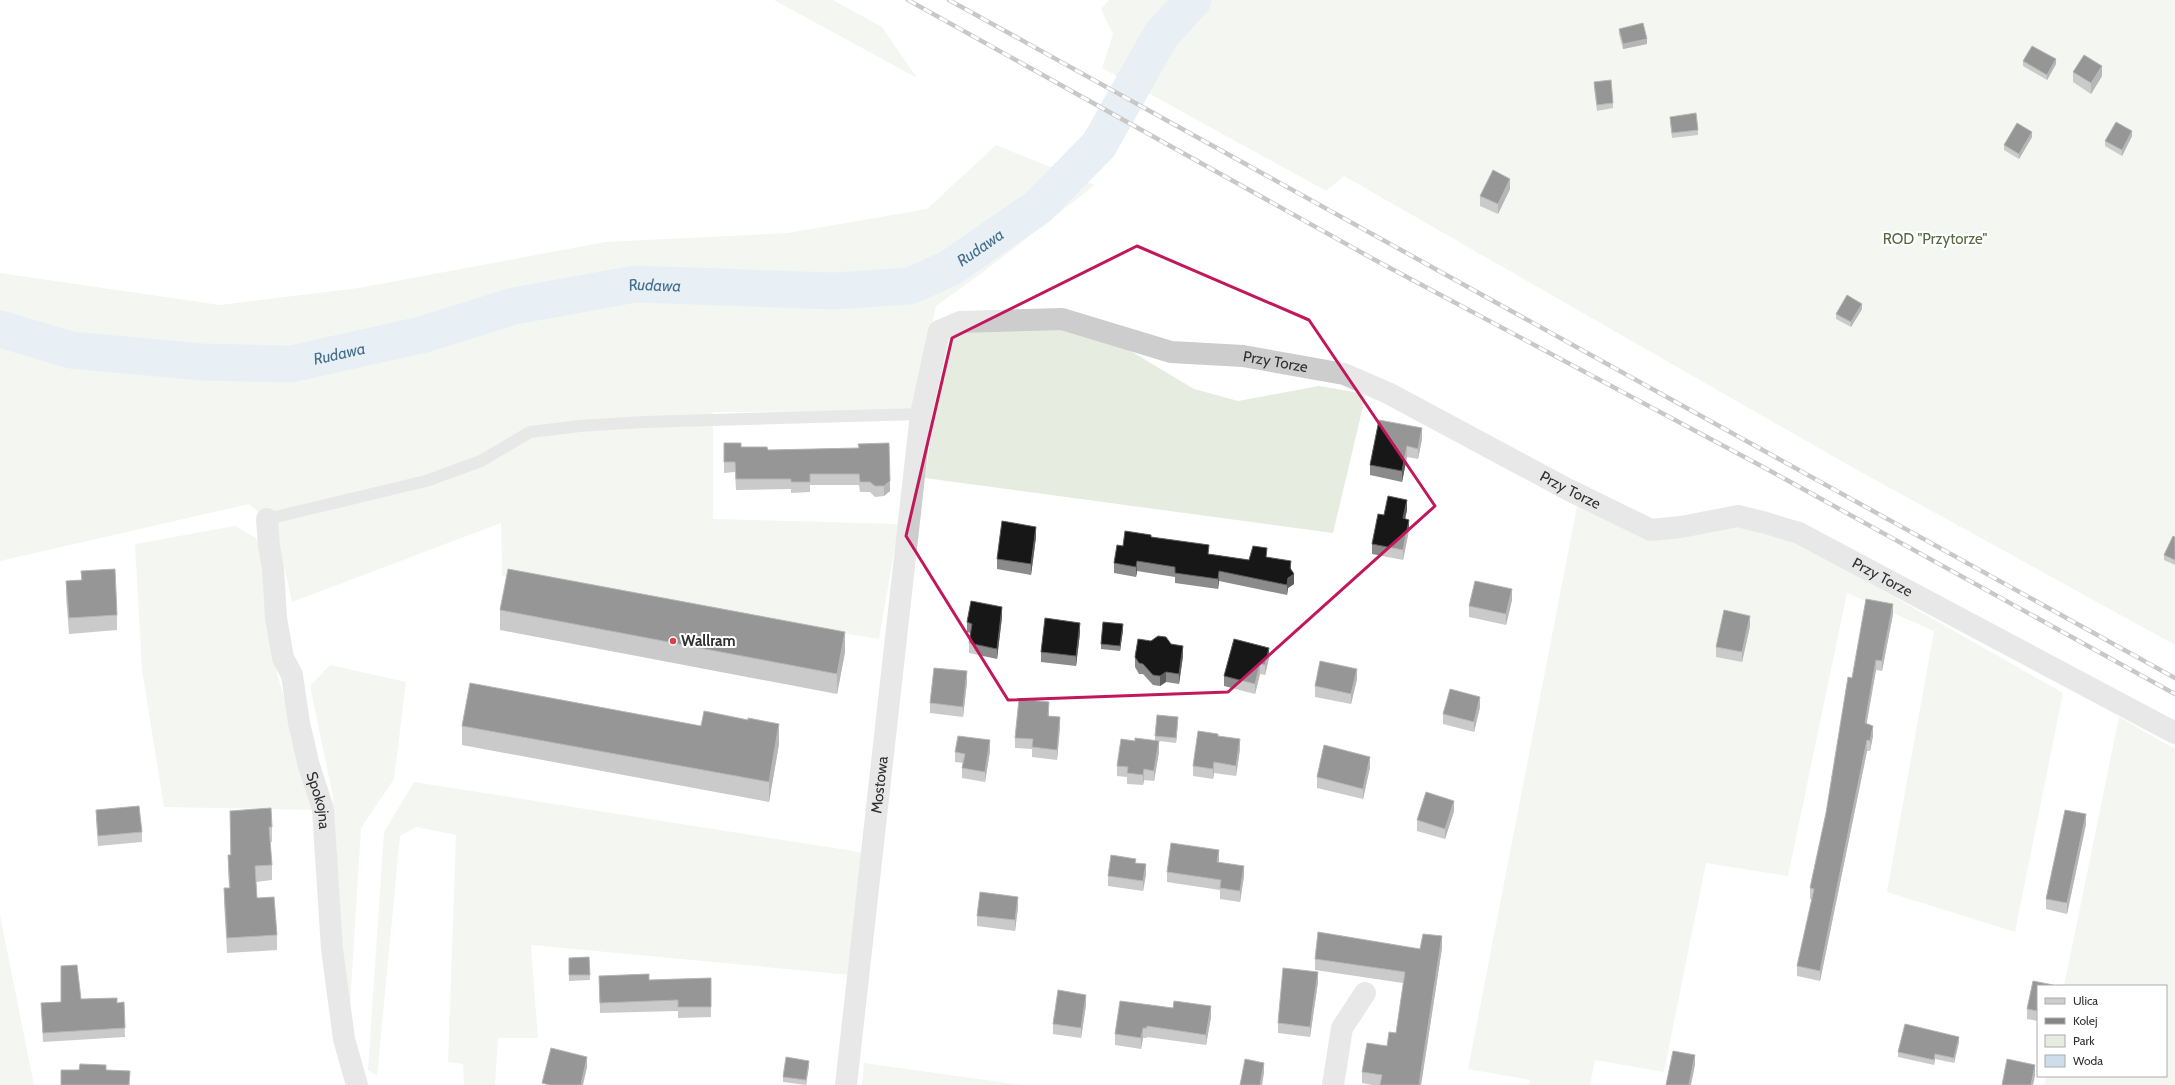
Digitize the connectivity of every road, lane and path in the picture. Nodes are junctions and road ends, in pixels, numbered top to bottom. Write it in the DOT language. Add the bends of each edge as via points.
graph roads {
  1 [pos="939,330"];
  2 [pos="922,414"];
  3 [pos="267,519"];
  4 [pos="2175,733"];
  5 [pos="1365,994"];
  6 [pos="357,1085"];
  7 [pos="846,1085"];
  8 [pos="1333,1085"];
  1 -- 2 [label="street, Mostowa"];
  1 -- 4 [label="street, Przy Torze" via="960,322 1062,319 1171,352 1243,356 1344,374 1388,393 1569,490 1651,530 1738,516 1766,522 1799,534"];
  2 -- 3 [label="lane" via="643,422 530,432 481,461 426,482"];
  2 -- 7 [label="street, Mostowa"];
  3 -- 6 [label="street, Spokojna" via="276,618 283,658 292,675 306,751 324,809 332,949 344,1039"];
  5 -- 8 [label="street" via="1342,1028"];
}
